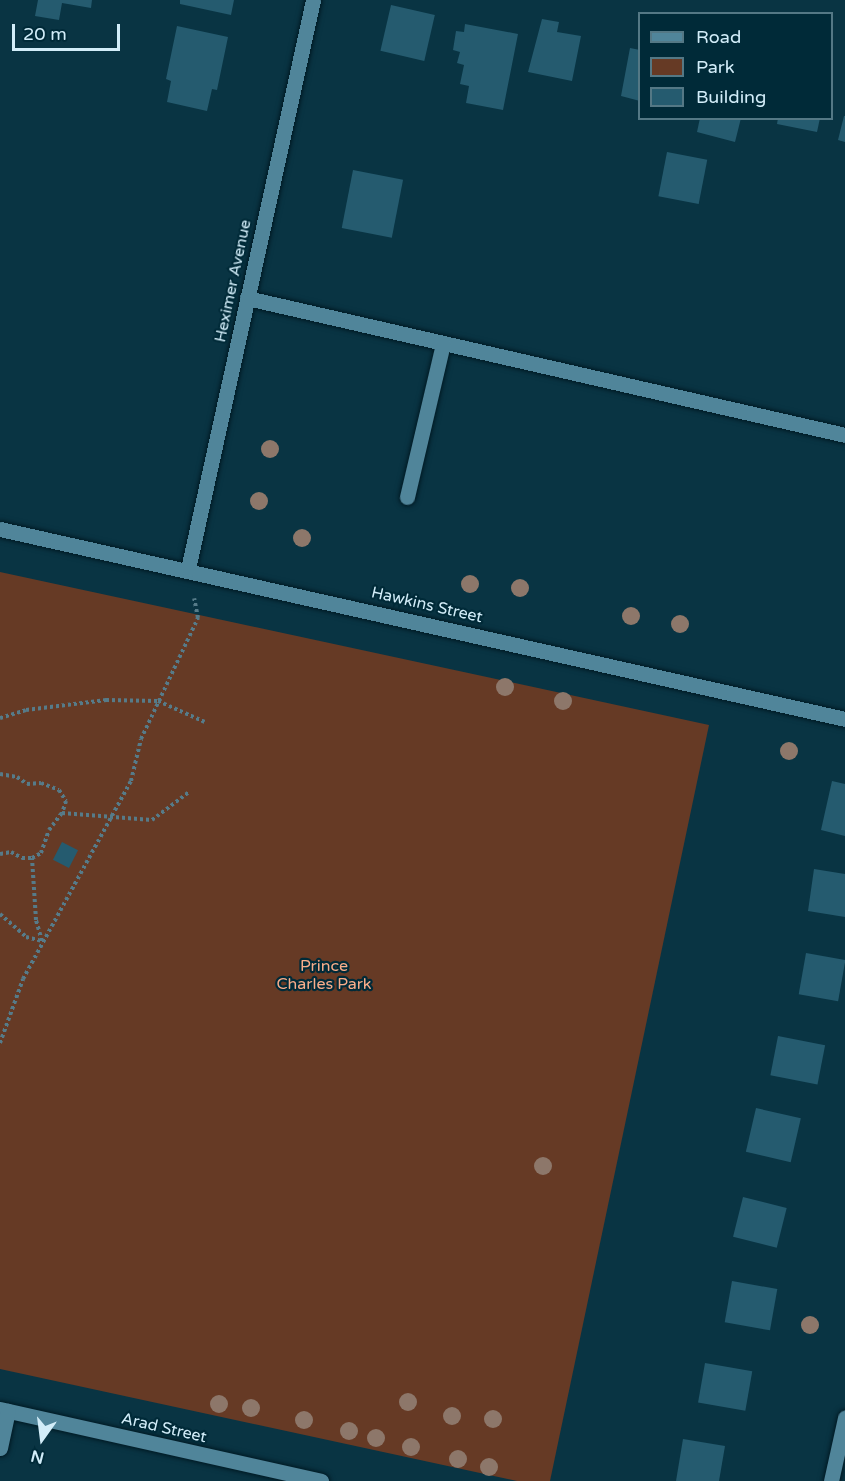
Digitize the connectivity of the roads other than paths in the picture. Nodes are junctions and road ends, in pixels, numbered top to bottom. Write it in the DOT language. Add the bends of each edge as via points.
graph roads {
  1 [pos="313,0"];
  2 [pos="248,298"];
  3 [pos="443,343"];
  4 [pos="845,435"];
  5 [pos="407,497"];
  6 [pos="0,529"];
  7 [pos="188,569"];
  8 [pos="845,719"];
  9 [pos="4,1410"];
  10 [pos="845,1418"];
  11 [pos="0,1448"];
  12 [pos="321,1481"];
  13 [pos="831,1481"];
  1 -- 2 [label="street, Heximer Avenue"];
  2 -- 3 [label="street"];
  2 -- 7 [label="street, Heximer Avenue"];
  3 -- 4 [label="street"];
  3 -- 5 [label="street"];
  6 -- 7 [label="street, Hawkins Street"];
  7 -- 8 [label="street, Hawkins Street"];
  9 -- 11 [label="street"];
  9 -- 12 [label="street, Arad Street"];
  10 -- 13 [label="street"];
}
